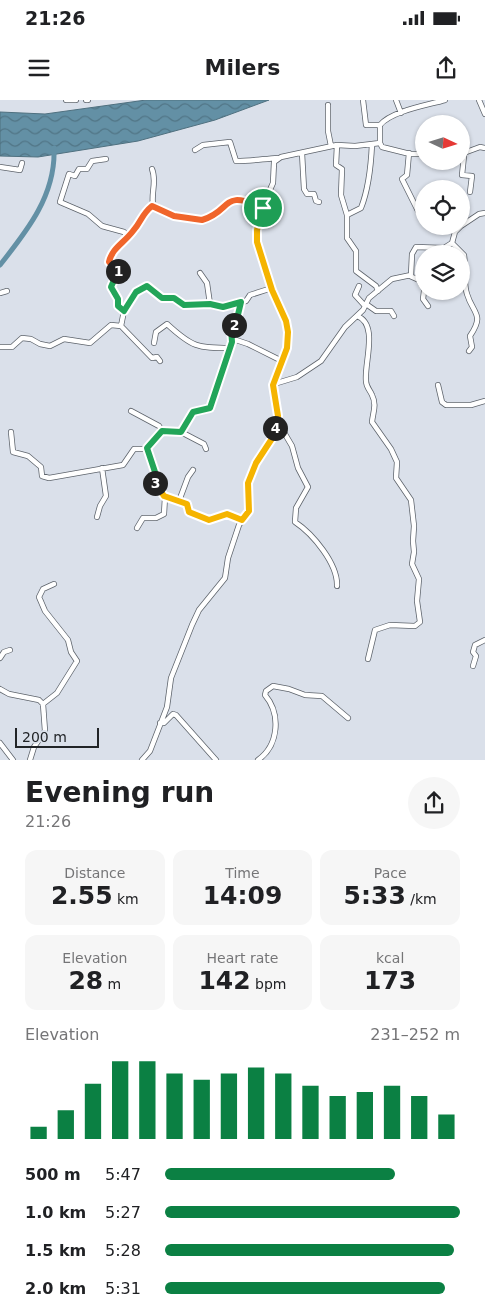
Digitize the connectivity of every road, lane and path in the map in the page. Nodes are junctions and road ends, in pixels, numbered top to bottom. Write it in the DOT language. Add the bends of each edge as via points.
graph roads {
  1 [pos="66,100"];
  2 [pos="76,100"];
  3 [pos="363,100"];
  4 [pos="396,100"];
  5 [pos="443,100"];
  6 [pos="479,100"];
  7 [pos="328,105"];
  8 [pos="401,113"];
  9 [pos="485,114"];
  10 [pos="380,125"];
  11 [pos="380,143"];
  12 [pos="372,144"];
  13 [pos="337,145"];
  14 [pos="331,146"];
  15 [pos="485,148"];
  16 [pos="195,150"];
  17 [pos="470,151"];
  18 [pos="302,153"];
  19 [pos="409,154"];
  20 [pos="415,154"];
  21 [pos="278,158"];
  22 [pos="106,159"];
  23 [pos="22,163"];
  24 [pos="0,167"];
  25 [pos="152,168"];
  26 [pos="463,170"];
  27 [pos="470,192"];
  28 [pos="319,202"];
  29 [pos="153,205"];
  30 [pos="415,205"];
  31 [pos="263,208"];
  32 [pos="485,213"];
  33 [pos="346,215"];
  34 [pos="470,220"];
  35 [pos="454,235"];
  36 [pos="128,237"];
  37 [pos="452,243"];
  38 [pos="200,272"];
  39 [pos="410,276"];
  40 [pos="415,278"];
  41 [pos="359,286"];
  42 [pos="272,288"];
  43 [pos="7,291"];
  44 [pos="378,291"];
  45 [pos="0,293"];
  46 [pos="424,300"];
  47 [pos="241,302"];
  48 [pos="210,304"];
  49 [pos="366,305"];
  50 [pos="428,306"];
  51 [pos="124,311"];
  52 [pos="357,316"];
  53 [pos="394,316"];
  54 [pos="121,326"];
  55 [pos="233,338"];
  56 [pos="154,343"];
  57 [pos="0,347"];
  58 [pos="230,348"];
  59 [pos="469,351"];
  60 [pos="160,361"];
  61 [pos="282,361"];
  62 [pos="274,384"];
  63 [pos="438,385"];
  64 [pos="485,401"];
  65 [pos="131,411"];
  66 [pos="275,427"];
  67 [pos="162,431"];
  68 [pos="11,432"];
  69 [pos="181,432"];
  70 [pos="147,448"];
  71 [pos="206,449"];
  72 [pos="102,468"];
  73 [pos="193,470"];
  74 [pos="165,497"];
  75 [pos="179,501"];
  76 [pos="97,517"];
  77 [pos="242,520"];
  78 [pos="137,528"];
  79 [pos="54,584"];
  80 [pos="337,586"];
  81 [pos="485,640"];
  82 [pos="10,650"];
  83 [pos="0,658"];
  84 [pos="368,659"];
  85 [pos="473,666"];
  86 [pos="0,690"];
  87 [pos="43,704"];
  88 [pos="348,718"];
  89 [pos="160,723"];
  90 [pos="0,743"];
  91 [pos="13,760"];
  92 [pos="30,760"];
  93 [pos="142,760"];
  94 [pos="216,760"];
  95 [pos="258,760"];
  1 -- 2 [label="street"];
  3 -- 10 [label="street" via="366,124"];
  4 -- 8 [label="street"];
  5 -- 8 [label="street"];
  6 -- 9 [label="street"];
  7 -- 14 [label="street"];
  8 -- 10 [label="street"];
  10 -- 11 [label="street"];
  11 -- 12 [label="street"];
  11 -- 19 [label="street" via="382,147"];
  12 -- 13 [label="street"];
  12 -- 33 [label="street" via="369,186 362,206"];
  13 -- 14 [label="street"];
  13 -- 33 [label="street" via="336,165 342,169 340,191"];
  14 -- 18 [label="street"];
  15 -- 17 [label="street"];
  16 -- 21 [label="street" via="230,142 236,161"];
  18 -- 21 [label="street"];
  18 -- 28 [label="street" via="304,190 307,194 314,194"];
  19 -- 20 [label="street"];
  19 -- 30 [label="street" via="407,175 402,179"];
  21 -- 31 [label="street" via="273,168 272,187"];
  22 -- 36 [label="street" via="92,160 87,169 79,170 75,176 69,174 60,202 88,214 102,226 124,232"];
  23 -- 24 [label="street" via="20,170"];
  25 -- 29 [label="street" via="155,182"];
  26 -- 27 [label="street" via="462,175 472,176"];
  29 -- 31 [label="street" via="174,216 202,220 238,199 251,201"];
  29 -- 36 [label="street" via="143,213"];
  31 -- 42 [label="street" via="257,242"];
  32 -- 34 [label="street"];
  33 -- 44 [label="street" via="347,238 356,251 356,271"];
  35 -- 37 [label="street"];
  36 -- 51 [label="street" via="114,249 109,261 117,270 111,287 118,306"];
  37 -- 39 [label="street" via="444,248 416,246"];
  37 -- 59 [label="street" via="464,255 467,295 479,316 478,327 470,336 472,348"];
  38 -- 48 [label="street" via="208,283"];
  39 -- 40 [label="street"];
  39 -- 44 [label="street" via="392,279"];
  41 -- 49 [label="street" via="355,295"];
  42 -- 47 [label="street" via="250,295"];
  42 -- 61 [label="street" via="287,324 288,346"];
  43 -- 45 [label="street"];
  44 -- 49 [label="street"];
  46 -- 50 [label="street"];
  47 -- 48 [label="street" via="223,307"];
  47 -- 55 [label="street" via="236,323 231,328"];
  48 -- 51 [label="street" via="184,305 174,298 162,298 147,286 136,292"];
  49 -- 52 [label="street"];
  49 -- 53 [label="street" via="373,310 391,312"];
  51 -- 54 [label="street"];
  52 -- 62 [label="street" via="321,361 297,377"];
  52 -- 84 [label="street" via="368,326 366,374 375,404 372,422 391,449 397,462 397,480 411,500 414,526 412,564 420,584 417,601 420,622 415,626 390,624 375,630"];
  54 -- 57 [label="street" via="111,325 90,343 64,340 50,346 22,338 12,347"];
  54 -- 60 [label="street" via="152,358 157,357"];
  55 -- 58 [label="street"];
  55 -- 61 [label="street"];
  56 -- 58 [label="street" via="156,332 167,324 196,346 212,350"];
  58 -- 69 [label="street" via="210,408 193,412"];
  61 -- 62 [label="street"];
  62 -- 66 [label="street" via="278,416"];
  63 -- 64 [label="street" via="442,402 446,405"];
  65 -- 67 [label="street" via="159,426"];
  66 -- 77 [label="street" via="273,437 256,463 248,483 249,511"];
  66 -- 80 [label="street" via="282,429 292,446 298,468 308,485 296,508 295,522 306,530 331,562"];
  67 -- 69 [label="street"];
  67 -- 70 [label="street"];
  68 -- 72 [label="street" via="13,452 33,460 41,467 43,477"];
  69 -- 71 [label="street" via="204,444"];
  70 -- 72 [label="street" via="136,448 123,464"];
  70 -- 74 [label="street" via="155,472 155,486"];
  72 -- 76 [label="street" via="106,496"];
  73 -- 75 [label="street"];
  74 -- 75 [label="street"];
  74 -- 78 [label="street" via="163,515 143,518"];
  75 -- 77 [label="street" via="187,504 189,512 207,519 227,514"];
  77 -- 89 [label="street" via="228,558 225,578 199,610 185,641 171,678 167,707"];
  79 -- 87 [label="street" via="41,590 38,597 44,611 68,640 77,661 57,693"];
  81 -- 85 [label="street" via="474,647"];
  82 -- 83 [label="street"];
  86 -- 87 [label="street" via="40,700"];
  87 -- 92 [label="street" via="45,731"];
  88 -- 95 [label="street" via="322,696 273,686 266,690 265,695 275,713 274,740"];
  89 -- 93 [label="street" via="150,751"];
  89 -- 94 [label="street" via="176,714"];
  90 -- 91 [label="street"];
}
